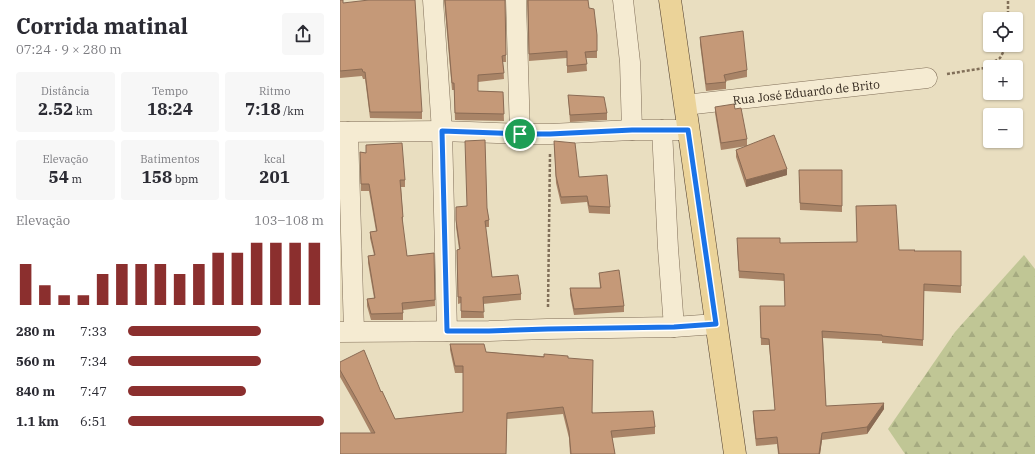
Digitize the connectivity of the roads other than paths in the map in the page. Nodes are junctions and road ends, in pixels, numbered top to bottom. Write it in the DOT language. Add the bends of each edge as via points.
graph roads {
  1 [pos="433,0"];
  2 [pos="516,0"];
  3 [pos="623,0"];
  4 [pos="670,0"];
  5 [pos="927,78"];
  6 [pos="685,105"];
  7 [pos="632,130"];
  8 [pos="662,130"];
  9 [pos="688,130"];
  10 [pos="442,131"];
  11 [pos="344,132"];
  12 [pos="520,134"];
  13 [pos="716,324"];
  14 [pos="674,327"];
  15 [pos="447,331"];
  16 [pos="347,332"];
  17 [pos="735,454"];
  1 -- 10 [label="street"];
  2 -- 12 [label="street"];
  3 -- 7 [label="street" via="630,62"];
  4 -- 6 [label="main road"];
  5 -- 6 [label="street, Rua José Eduardo de Brito"];
  6 -- 9 [label="main road"];
  7 -- 8 [label="street"];
  7 -- 12 [label="street"];
  8 -- 9 [label="street"];
  8 -- 14 [label="street"];
  9 -- 13 [label="main road"];
  10 -- 11 [label="street"];
  10 -- 12 [label="street"];
  10 -- 15 [label="street"];
  11 -- 16 [label="street"];
  13 -- 14 [label="street"];
  13 -- 17 [label="main road"];
  14 -- 15 [label="street"];
  15 -- 16 [label="street"];
}
